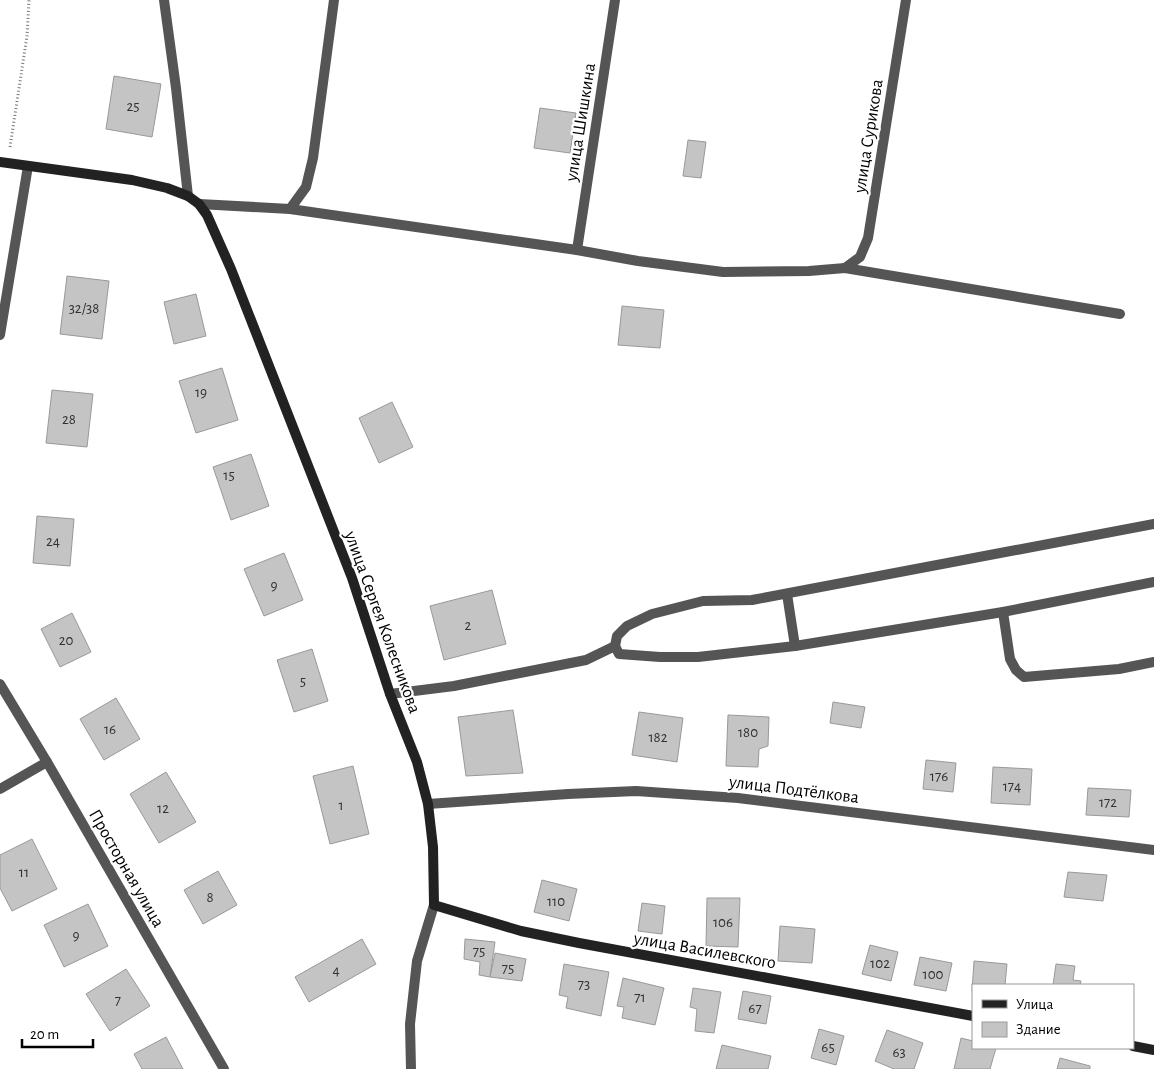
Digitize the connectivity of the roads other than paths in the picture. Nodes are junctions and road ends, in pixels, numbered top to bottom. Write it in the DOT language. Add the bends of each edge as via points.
graph roads {
  1 [pos="164,0"];
  2 [pos="334,0"];
  3 [pos="615,0"];
  4 [pos="906,0"];
  5 [pos="4,162"];
  6 [pos="28,166"];
  7 [pos="188,196"];
  8 [pos="199,204"];
  9 [pos="290,209"];
  10 [pos="577,250"];
  11 [pos="845,268"];
  12 [pos="1120,314"];
  13 [pos="0,335"];
  14 [pos="1154,524"];
  15 [pos="1154,582"];
  16 [pos="787,594"];
  17 [pos="1003,612"];
  18 [pos="615,646"];
  19 [pos="795,646"];
  20 [pos="1154,662"];
  21 [pos="0,684"];
  22 [pos="390,694"];
  23 [pos="47,762"];
  24 [pos="0,789"];
  25 [pos="428,804"];
  26 [pos="1154,850"];
  27 [pos="434,905"];
  28 [pos="972,1016"];
  29 [pos="1134,1046"];
  30 [pos="1154,1050"];
  31 [pos="224,1069"];
  32 [pos="411,1069"];
  1 -- 7 [label="street"];
  2 -- 9 [label="street" via="313,158 306,187"];
  3 -- 10 [label="street, улица Шишкина"];
  4 -- 11 [label="street, улица Сурикова" via="868,238 860,257"];
  5 -- 6 [label="street"];
  6 -- 7 [label="street" via="132,180"];
  6 -- 13 [label="street"];
  7 -- 8 [label="street"];
  8 -- 9 [label="street"];
  8 -- 22 [label="street, улица Сергея Колесникова" via="231,269 348,569"];
  9 -- 10 [label="street"];
  10 -- 11 [label="street" via="638,262 723,272"];
  11 -- 12 [label="street"];
  14 -- 16 [label="street"];
  15 -- 17 [label="street"];
  16 -- 18 [label="street" via="752,600 703,601 652,614 627,626 617,636"];
  16 -- 19 [label="street"];
  17 -- 19 [label="street"];
  17 -- 20 [label="street" via="1010,660 1024,677 1119,669"];
  18 -- 19 [label="street" via="619,654 698,658"];
  18 -- 22 [label="street" via="586,660 454,686"];
  21 -- 23 [label="street, Просторная улица"];
  22 -- 25 [label="street, улица Сергея Колесникова" via="417,762"];
  23 -- 24 [label="street"];
  23 -- 31 [label="street, Просторная улица"];
  25 -- 26 [label="street, улица Подтёлкова" via="636,791 738,798"];
  25 -- 27 [label="street, улица Сергея Колесникова"];
  27 -- 28 [label="street, улица Василевского" via="521,931 579,943"];
  27 -- 32 [label="street, улица Сергея Колесникова" via="417,961 410,1024"];
  29 -- 30 [label="street"];
}
